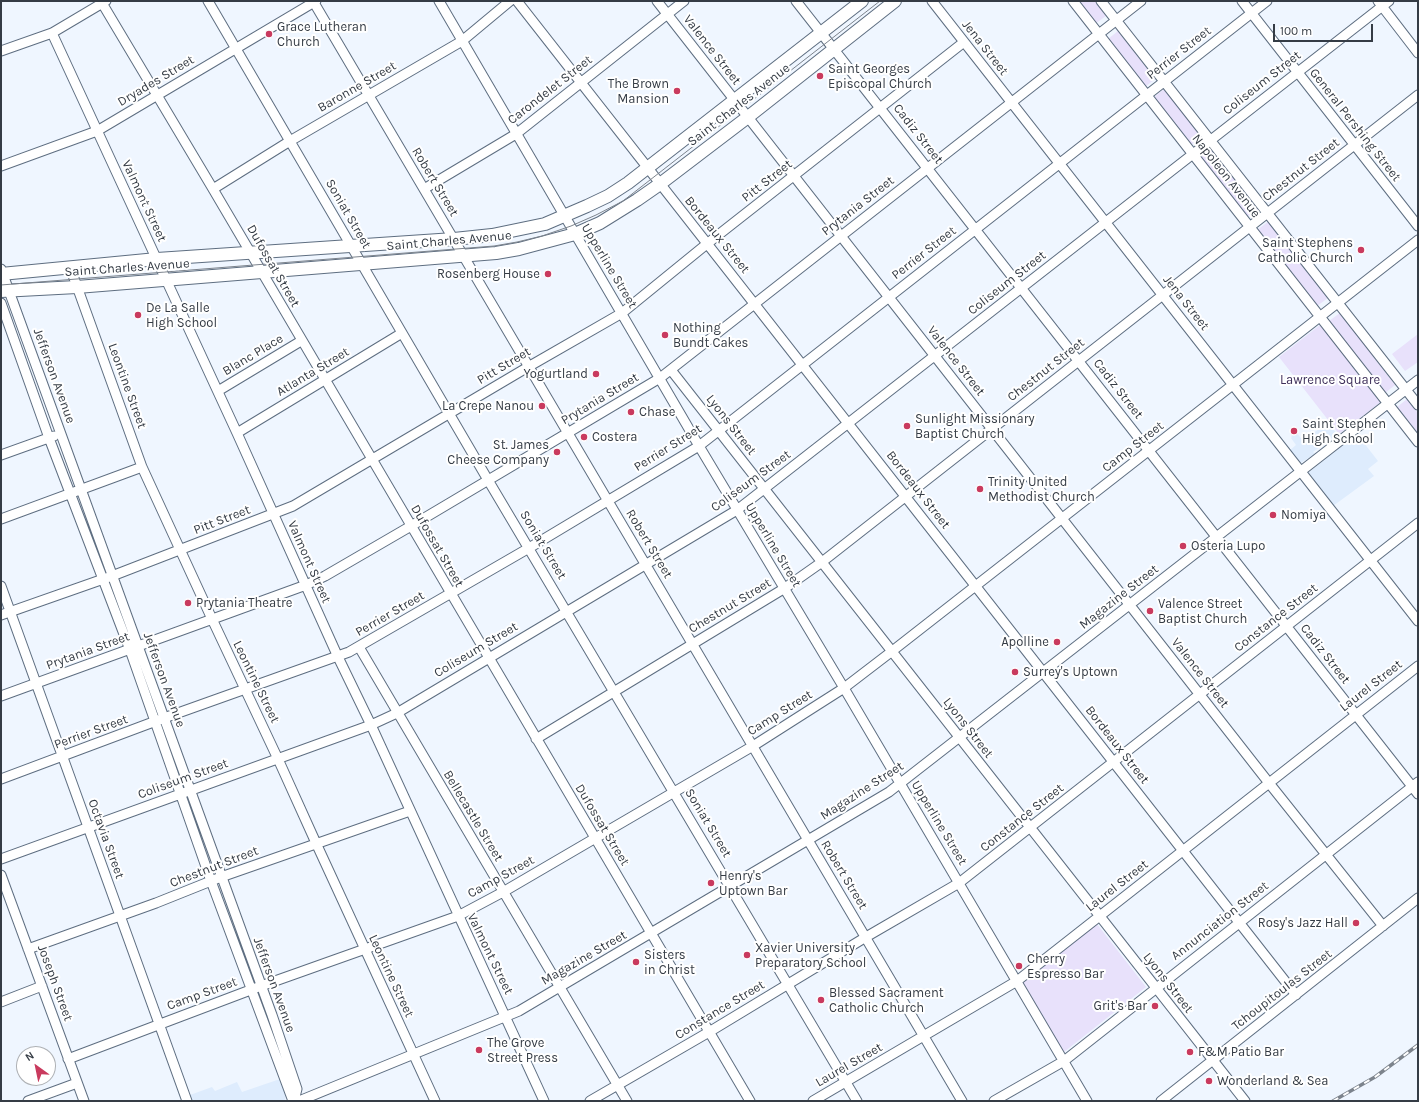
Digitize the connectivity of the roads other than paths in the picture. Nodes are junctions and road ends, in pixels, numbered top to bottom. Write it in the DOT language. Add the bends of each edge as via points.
graph roads {
  1 [pos="208,1"];
  2 [pos="314,1"];
  3 [pos="439,1"];
  4 [pos="510,1"];
  5 [pos="517,1"];
  6 [pos="657,1"];
  7 [pos="684,1"];
  8 [pos="796,1"];
  9 [pos="862,1"];
  10 [pos="895,1"];
  11 [pos="932,1"];
  12 [pos="1073,1"];
  13 [pos="1101,1"];
  14 [pos="1141,1"];
  15 [pos="1242,1"];
  16 [pos="1267,1"];
  17 [pos="104,2"];
  18 [pos="1383,3"];
  19 [pos="1251,13"];
  20 [pos="667,14"];
  21 [pos="1116,20"];
  22 [pos="52,33"];
  23 [pos="821,33"];
  24 [pos="1099,34"];
  25 [pos="462,40"];
  26 [pos="964,42"];
  27 [pos="236,48"];
  28 [pos="834,49"];
  29 [pos="1,51"];
  30 [pos="1418,53"];
  31 [pos="1298,72"];
  32 [pos="1164,81"];
  33 [pos="581,82"];
  34 [pos="1418,94"];
  35 [pos="368,95"];
  36 [pos="1147,95"];
  37 [pos="157,96"];
  38 [pos="735,100"];
  39 [pos="1012,102"];
  40 [pos="880,108"];
  41 [pos="748,117"];
  42 [pos="97,130"];
  43 [pos="516,134"];
  44 [pos="1210,140"];
  45 [pos="290,141"];
  46 [pos="1354,145"];
  47 [pos="1193,154"];
  48 [pos="1060,163"];
  49 [pos="1,166"];
  50 [pos="648,168"];
  51 [pos="928,168"];
  52 [pos="794,176"];
  53 [pos="660,184"];
  54 [pos="213,189"];
  55 [pos="424,189"];
  56 [pos="1267,213"];
  57 [pos="565,216"];
  58 [pos="1106,222"];
  59 [pos="1250,226"];
  60 [pos="1418,226"];
  61 [pos="976,229"];
  62 [pos="575,234"];
  63 [pos="841,236"];
  64 [pos="454,239"];
  65 [pos="1418,240"];
  66 [pos="708,243"];
  67 [pos="352,247"];
  68 [pos="250,253"];
  69 [pos="464,256"];
  70 [pos="157,259"];
  71 [pos="362,264"];
  72 [pos="70,268"];
  73 [pos="2,272"];
  74 [pos="262,272"];
  75 [pos="166,279"];
  76 [pos="77,287"];
  77 [pos="1022,288"];
  78 [pos="5,291"];
  79 [pos="1163,295"];
  80 [pos="889,297"];
  81 [pos="1,303"];
  82 [pos="755,303"];
  83 [pos="1338,303"];
  84 [pos="622,312"];
  85 [pos="1320,317"];
  86 [pos="402,333"];
  87 [pos="301,341"];
  88 [pos="935,356"];
  89 [pos="1079,361"];
  90 [pos="803,364"];
  91 [pos="528,367"];
  92 [pos="671,370"];
  93 [pos="660,378"];
  94 [pos="1418,380"];
  95 [pos="325,381"];
  96 [pos="1234,385"];
  97 [pos="1406,390"];
  98 [pos="218,391"];
  99 [pos="1388,404"];
  100 [pos="1418,405"];
  101 [pos="449,414"];
  102 [pos="849,423"];
  103 [pos="992,428"];
  104 [pos="719,430"];
  105 [pos="237,433"];
  106 [pos="60,434"];
  107 [pos="568,434"];
  108 [pos="49,438"];
  109 [pos="1418,440"];
  110 [pos="699,446"];
  111 [pos="1149,451"];
  112 [pos="1,455"];
  113 [pos="372,460"];
  114 [pos="142,468"];
  115 [pos="1301,471"];
  116 [pos="488,480"];
  117 [pos="764,489"];
  118 [pos="81,490"];
  119 [pos="71,494"];
  120 [pos="906,496"];
  121 [pos="607,500"];
  122 [pos="737,510"];
  123 [pos="274,514"];
  124 [pos="1063,518"];
  125 [pos="1,519"];
  126 [pos="1418,523"];
  127 [pos="410,526"];
  128 [pos="1217,537"];
  129 [pos="529,548"];
  130 [pos="180,550"];
  131 [pos="1370,560"];
  132 [pos="822,562"];
  133 [pos="646,565"];
  134 [pos="108,577"];
  135 [pos="306,585"];
  136 [pos="1,586"];
  137 [pos="976,586"];
  138 [pos="785,588"];
  139 [pos="450,593"];
  140 [pos="1131,605"];
  141 [pos="10,611"];
  142 [pos="567,611"];
  143 [pos="1,615"];
  144 [pos="212,619"];
  145 [pos="1418,621"];
  146 [pos="1287,626"];
  147 [pos="692,644"];
  148 [pos="359,647"];
  149 [pos="134,648"];
  150 [pos="891,652"];
  151 [pos="338,657"];
  152 [pos="488,658"];
  153 [pos="1418,666"];
  154 [pos="1044,672"];
  155 [pos="36,684"];
  156 [pos="844,688"];
  157 [pos="245,689"];
  158 [pos="615,691"];
  159 [pos="1200,694"];
  160 [pos="1,696"];
  161 [pos="397,713"];
  162 [pos="1356,714"];
  163 [pos="164,718"];
  164 [pos="155,722"];
  165 [pos="370,725"];
  166 [pos="536,738"];
  167 [pos="959,738"];
  168 [pos="753,746"];
  169 [pos="62,756"];
  170 [pos="278,759"];
  171 [pos="1114,762"];
  172 [pos="1,779"];
  173 [pos="1269,783"];
  174 [pos="900,784"];
  175 [pos="1416,788"];
  176 [pos="190,790"];
  177 [pos="674,791"];
  178 [pos="180,794"];
  179 [pos="410,811"];
  180 [pos="88,828"];
  181 [pos="1030,828"];
  182 [pos="594,838"];
  183 [pos="809,840"];
  184 [pos="316,843"];
  185 [pos="1183,851"];
  186 [pos="1326,855"];
  187 [pos="1,859"];
  188 [pos="1,874"];
  189 [pos="221,877"];
  190 [pos="211,881"];
  191 [pos="959,883"];
  192 [pos="730,886"];
  193 [pos="4,890"];
  194 [pos="503,892"];
  195 [pos="1418,898"];
  196 [pos="120,916"];
  197 [pos="458,916"];
  198 [pos="1099,916"];
  199 [pos="1240,922"];
  200 [pos="1383,926"];
  201 [pos="651,934"];
  202 [pos="866,938"];
  203 [pos="28,949"];
  204 [pos="364,949"];
  205 [pos="1017,981"];
  206 [pos="788,984"];
  207 [pos="42,986"];
  208 [pos="261,986"];
  209 [pos="560,988"];
  210 [pos="1156,988"];
  211 [pos="252,989"];
  212 [pos="1296,995"];
  213 [pos="1,1002"];
  214 [pos="506,1017"];
  215 [pos="159,1024"];
  216 [pos="709,1032"];
  217 [pos="925,1036"];
  218 [pos="413,1054"];
  219 [pos="68,1059"];
  220 [pos="1064,1061"];
  221 [pos="1212,1061"];
  222 [pos="846,1082"];
  223 [pos="77,1083"];
  224 [pos="617,1086"];
  225 [pos="28,1101"];
  226 [pos="84,1101"];
  227 [pos="187,1101"];
  228 [pos="294,1101"];
  229 [pos="299,1101"];
  230 [pos="434,1101"];
  231 [pos="544,1101"];
  232 [pos="590,1101"];
  233 [pos="627,1101"];
  234 [pos="750,1101"];
  235 [pos="814,1101"];
  236 [pos="858,1101"];
  237 [pos="962,1101"];
  238 [pos="994,1101"];
  239 [pos="1087,1101"];
  240 [pos="1161,1101"];
  241 [pos="1245,1101"];
  1 -- 27 [label="street, Soniat Street"];
  2 -- 27 [label="street, Dryades Street"];
  2 -- 35 [label="street, Robert Street"];
  3 -- 25 [label="street, Upperline Street"];
  4 -- 25 [label="street, Baronne Street"];
  5 -- 33 [label="street, Bordeaux Street"];
  6 -- 20 [label="street, Valence Street"];
  7 -- 20 [label="street, Carondelet Street"];
  8 -- 23 [label="street, Cadiz Street"];
  9 -- 23 [label="main road, Saint Charles Avenue"];
  10 -- 28 [label="main road, Saint Charles Avenue"];
  11 -- 26 [label="street, Jena Street"];
  12 -- 24 [label="street, Napoleon Avenue"];
  13 -- 21 [label="street, Napoleon Avenue"];
  14 -- 21 [label="street, Prytania Street"];
  15 -- 19 [label="street, General Pershing Street"];
  16 -- 19 [label="street, Perrier Street"];
  17 -- 22 [label="street"];
  17 -- 37 [label="street, Dufossat Street"];
  18 -- 30 [label="street"];
  18 -- 31 [label="street, Coliseum Street"];
  19 -- 31 [label="street, General Pershing Street"];
  19 -- 32 [label="street, Perrier Street"];
  20 -- 33 [label="street, Carondelet Street"];
  20 -- 38 [label="street, Valence Street"];
  21 -- 24 [label="street, Prytania Street"];
  21 -- 32 [label="street, Napoleon Avenue"];
  22 -- 29 [label="street"];
  22 -- 42 [label="street, Valmont Street"];
  23 -- 28 [label="street, Cadiz Street"];
  23 -- 38 [label="main road, Saint Charles Avenue"];
  24 -- 36 [label="street, Napoleon Avenue"];
  24 -- 39 [label="street, Prytania Street"];
  25 -- 35 [label="street, Baronne Street"];
  25 -- 43 [label="street, Upperline Street"];
  26 -- 39 [label="street, Jena Street"];
  26 -- 40 [label="street, Pitt Street"];
  27 -- 37 [label="street, Dryades Street"];
  27 -- 45 [label="street, Soniat Street"];
  28 -- 40 [label="street, Cadiz Street"];
  28 -- 41 [label="main road, Saint Charles Avenue"];
  31 -- 44 [label="street, Coliseum Street"];
  31 -- 46 [label="street, General Pershing Street"];
  32 -- 36 [label="street, Perrier Street"];
  32 -- 44 [label="street, Napoleon Avenue"];
  33 -- 43 [label="street, Carondelet Street"];
  33 -- 50 [label="street, Bordeaux Street"];
  34 -- 46 [label="street, Chestnut Street"];
  35 -- 45 [label="street, Baronne Street"];
  35 -- 55 [label="street, Robert Street"];
  36 -- 47 [label="street, Napoleon Avenue"];
  36 -- 48 [label="street, Perrier Street"];
  37 -- 42 [label="street, Dryades Street"];
  37 -- 54 [label="street, Dufossat Street"];
  38 -- 41 [label="street, Valence Street"];
  38 -- 50 [label="main road, Saint Charles Avenue"];
  39 -- 48 [label="street, Jena Street"];
  39 -- 51 [label="street, Prytania Street"];
  40 -- 51 [label="street, Cadiz Street"];
  40 -- 52 [label="street, Pitt Street"];
  41 -- 52 [label="street, Valence Street"];
  41 -- 53 [label="main road, Saint Charles Avenue"];
  42 -- 49 [label="street, Dryades Street"];
  42 -- 70 [label="street, Valmont Street"];
  43 -- 55 [label="street, Carondelet Street"];
  43 -- 57 [label="street, Upperline Street"];
  44 -- 47 [label="street, Coliseum Street"];
  44 -- 56 [label="street, Napoleon Avenue"];
  45 -- 54 [label="street, Baronne Street"];
  45 -- 67 [label="street, Soniat Street"];
  46 -- 56 [label="street, Chestnut Street"];
  46 -- 60 [label="street, General Pershing Street"];
  47 -- 58 [label="street, Coliseum Street"];
  47 -- 59 [label="street, Napoleon Avenue"];
  48 -- 58 [label="street, Jena Street"];
  48 -- 61 [label="street, Perrier Street"];
  50 -- 53 [label="street, Bordeaux Street"];
  50 -- 57 [label="main road, Saint Charles Avenue" via="608,196"];
  51 -- 61 [label="street, Cadiz Street"];
  51 -- 63 [label="street, Prytania Street"];
  52 -- 63 [label="street, Valence Street"];
  52 -- 66 [label="street, Pitt Street"];
  53 -- 62 [label="main road, Saint Charles Avenue" via="600,223"];
  53 -- 66 [label="street, Bordeaux Street"];
  54 -- 68 [label="street, Dufossat Street"];
  55 -- 64 [label="street, Robert Street"];
  56 -- 59 [label="street, Chestnut Street"];
  56 -- 83 [label="street, Napoleon Avenue"];
  57 -- 62 [label="street, Upperline Street"];
  57 -- 64 [label="main road, Saint Charles Avenue" via="520,230"];
  58 -- 77 [label="street, Coliseum Street"];
  58 -- 79 [label="street, Jena Street"];
  59 -- 79 [label="street, Chestnut Street"];
  59 -- 85 [label="street, Napoleon Avenue"];
  61 -- 77 [label="street, Cadiz Street"];
  61 -- 80 [label="street, Perrier Street"];
  62 -- 69 [label="main road, Saint Charles Avenue" via="519,249"];
  62 -- 84 [label="street, Upperline Street"];
  63 -- 80 [label="street, Valence Street"];
  63 -- 82 [label="street, Prytania Street"];
  64 -- 67 [label="main road, Saint Charles Avenue"];
  64 -- 69 [label="street, Robert Street"];
  65 -- 83 [label="street, Camp Street"];
  66 -- 82 [label="street, Bordeaux Street"];
  66 -- 84 [label="street, Pitt Street"];
  67 -- 68 [label="main road, Saint Charles Avenue"];
  67 -- 71 [label="street, Soniat Street"];
  68 -- 70 [label="main road, Saint Charles Avenue"];
  68 -- 74 [label="street, Dufossat Street"];
  69 -- 71 [label="main road, Saint Charles Avenue"];
  69 -- 91 [label="street, Robert Street"];
  70 -- 72 [label="main road, Saint Charles Avenue"];
  70 -- 75 [label="street, Valmont Street"];
  71 -- 74 [label="main road, Saint Charles Avenue"];
  71 -- 86 [label="street, Soniat Street"];
  72 -- 73 [label="main road, Saint Charles Avenue"];
  72 -- 76 [label="street, Leontine Street"];
  73 -- 78 [label="street, Jefferson Avenue"];
  74 -- 75 [label="main road, Saint Charles Avenue"];
  74 -- 87 [label="street, Dufossat Street"];
  75 -- 76 [label="main road, Saint Charles Avenue"];
  75 -- 98 [label="street, Valmont Street"];
  76 -- 78 [label="main road, Saint Charles Avenue"];
  76 -- 114 [label="street, Leontine Street"];
  77 -- 88 [label="street, Coliseum Street"];
  77 -- 89 [label="street, Cadiz Street"];
  78 -- 106 [label="street, Jefferson Avenue"];
  79 -- 89 [label="street, Chestnut Street"];
  79 -- 96 [label="street, Jena Street"];
  80 -- 88 [label="street, Valence Street"];
  80 -- 90 [label="street, Perrier Street"];
  81 -- 108 [label="street, Jefferson Avenue"];
  82 -- 90 [label="street, Bordeaux Street"];
  82 -- 92 [label="street, Prytania Street"];
  83 -- 85 [label="street, Camp Street"];
  83 -- 97 [label="street, Napoleon Avenue"];
  84 -- 91 [label="street, Pitt Street"];
  84 -- 93 [label="street, Upperline Street"];
  85 -- 96 [label="street, Camp Street"];
  85 -- 99 [label="street, Napoleon Avenue"];
  86 -- 95 [label="street, Atlanta Street"];
  86 -- 101 [label="street, Soniat Street"];
  87 -- 95 [label="street, Dufossat Street"];
  87 -- 98 [label="street, Blanc Place"];
  88 -- 102 [label="street, Coliseum Street"];
  88 -- 103 [label="street, Valence Street"];
  89 -- 103 [label="street, Chestnut Street"];
  89 -- 111 [label="street, Cadiz Street"];
  90 -- 102 [label="street, Bordeaux Street"];
  90 -- 104 [label="street, Perrier Street"];
  91 -- 101 [label="street, Pitt Street"];
  91 -- 107 [label="street, Robert Street"];
  92 -- 93 [label="street, Prytania Street"];
  92 -- 104 [label="street, Lyons Street"];
  93 -- 107 [label="street, Prytania Street"];
  93 -- 110 [label="street, Upperline Street"];
  94 -- 97 [label="street, Magazine Street"];
  95 -- 105 [label="street, Atlanta Street"];
  95 -- 113 [label="street, Dufossat Street"];
  96 -- 111 [label="street, Camp Street"];
  96 -- 115 [label="street, Jena Street"];
  97 -- 99 [label="street, Magazine Street"];
  97 -- 100 [label="street, Napoleon Avenue"];
  98 -- 105 [label="street, Valmont Street"];
  99 -- 109 [label="street, Napoleon Avenue"];
  99 -- 115 [label="street, Magazine Street"];
  101 -- 113 [label="street, Pitt Street"];
  101 -- 116 [label="street, Soniat Street"];
  102 -- 117 [label="street, Coliseum Street"];
  102 -- 120 [label="street, Bordeaux Street"];
  103 -- 120 [label="street, Chestnut Street"];
  103 -- 124 [label="street, Valence Street"];
  104 -- 110 [label="street, Perrier Street"];
  104 -- 117 [label="street, Lyons Street"];
  105 -- 123 [label="street, Valmont Street"];
  106 -- 108 [label="street"];
  106 -- 118 [label="street, Jefferson Avenue"];
  107 -- 116 [label="street, Prytania Street"];
  107 -- 121 [label="street, Robert Street"];
  108 -- 112 [label="street"];
  108 -- 119 [label="street, Jefferson Avenue"];
  110 -- 121 [label="street, Perrier Street"];
  110 -- 122 [label="street, Upperline Street"];
  111 -- 124 [label="street, Camp Street"];
  111 -- 128 [label="street, Cadiz Street"];
  113 -- 123 [label="street, Pitt Street" via="293,506"];
  113 -- 127 [label="street, Dufossat Street"];
  114 -- 118 [label="street"];
  114 -- 130 [label="street, Leontine Street"];
  115 -- 128 [label="street, Magazine Street"];
  115 -- 131 [label="street, Jena Street"];
  116 -- 127 [label="street, Prytania Street"];
  116 -- 129 [label="street, Soniat Street"];
  117 -- 122 [label="street, Coliseum Street"];
  117 -- 132 [label="street, Lyons Street"];
  118 -- 119 [label="street"];
  118 -- 134 [label="street, Jefferson Avenue"];
  119 -- 125 [label="street"];
  119 -- 134 [label="street, Jefferson Avenue"];
  120 -- 132 [label="street, Chestnut Street"];
  120 -- 137 [label="street, Bordeaux Street"];
  121 -- 129 [label="street, Perrier Street"];
  121 -- 133 [label="street, Robert Street"];
  122 -- 133 [label="street, Coliseum Street"];
  122 -- 138 [label="street, Upperline Street"];
  123 -- 130 [label="street, Pitt Street"];
  123 -- 135 [label="street, Valmont Street"];
  124 -- 137 [label="street, Camp Street"];
  124 -- 140 [label="street, Valence Street"];
  126 -- 131 [label="street, Constance Street"];
  127 -- 135 [label="street, Prytania Street" via="326,576"];
  127 -- 139 [label="street, Dufossat Street"];
  128 -- 140 [label="street, Magazine Street"];
  128 -- 146 [label="street, Cadiz Street"];
  129 -- 139 [label="street, Perrier Street"];
  129 -- 142 [label="street, Soniat Street"];
  130 -- 134 [label="street, Pitt Street"];
  130 -- 144 [label="street, Leontine Street"];
  131 -- 145 [label="street, Jena Street"];
  131 -- 146 [label="street, Constance Street"];
  132 -- 138 [label="street, Chestnut Street"];
  132 -- 150 [label="street, Lyons Street"];
  133 -- 142 [label="street, Coliseum Street"];
  133 -- 147 [label="street, Robert Street"];
  134 -- 141 [label="street, Pitt Street"];
  134 -- 149 [label="street, Jefferson Avenue"];
  135 -- 144 [label="street, Prytania Street"];
  135 -- 151 [label="street, Valmont Street"];
  136 -- 141 [label="street, Octavia Street"];
  137 -- 150 [label="street, Camp Street"];
  137 -- 154 [label="street, Bordeaux Street"];
  138 -- 147 [label="street, Chestnut Street"];
  138 -- 156 [label="street, Upperline Street"];
  139 -- 148 [label="street, Perrier Street"];
  139 -- 152 [label="street, Dufossat Street"];
  140 -- 154 [label="street, Magazine Street"];
  140 -- 159 [label="street, Valence Street"];
  141 -- 143 [label="street, Pitt Street"];
  141 -- 155 [label="street, Octavia Street"];
  142 -- 152 [label="street, Coliseum Street"];
  142 -- 158 [label="street, Soniat Street"];
  144 -- 149 [label="street, Prytania Street"];
  144 -- 157 [label="street, Leontine Street"];
  146 -- 159 [label="street, Constance Street"];
  146 -- 162 [label="street, Cadiz Street"];
  147 -- 158 [label="street, Chestnut Street"];
  147 -- 168 [label="street, Robert Street"];
  148 -- 151 [label="street, Perrier Street"];
  148 -- 161 [label="street, Bellecastle Street"];
  149 -- 155 [label="street, Prytania Street"];
  149 -- 163 [label="street, Jefferson Avenue"];
  149 -- 164 [label="street, Jefferson Avenue"];
  150 -- 156 [label="street, Camp Street"];
  150 -- 167 [label="street, Lyons Street"];
  151 -- 157 [label="street, Perrier Street"];
  151 -- 165 [label="street, Valmont Street"];
  152 -- 161 [label="street, Coliseum Street"];
  152 -- 166 [label="street, Dufossat Street"];
  153 -- 162 [label="street, Laurel Street"];
  154 -- 167 [label="street, Magazine Street"];
  154 -- 171 [label="street, Bordeaux Street"];
  155 -- 160 [label="street, Prytania Street"];
  155 -- 169 [label="street, Octavia Street"];
  156 -- 168 [label="street, Camp Street"];
  156 -- 174 [label="street, Upperline Street"];
  157 -- 163 [label="street, Perrier Street"];
  157 -- 170 [label="street, Leontine Street"];
  158 -- 166 [label="street, Chestnut Street"];
  158 -- 177 [label="street, Soniat Street"];
  159 -- 171 [label="street, Constance Street"];
  159 -- 173 [label="street, Valence Street"];
  161 -- 165 [label="street, Coliseum Street"];
  161 -- 194 [label="street, Bellecastle Street"];
  162 -- 173 [label="street, Laurel Street"];
  162 -- 175 [label="street, Cadiz Street"];
  163 -- 164 [label="street, Perrier Street"];
  163 -- 176 [label="street, Jefferson Avenue"];
  164 -- 169 [label="street, Perrier Street"];
  164 -- 178 [label="street, Jefferson Avenue"];
  165 -- 170 [label="street, Coliseum Street"];
  165 -- 179 [label="street, Valmont Street"];
  166 -- 182 [label="street, Dufossat Street"];
  167 -- 174 [label="street, Magazine Street"];
  167 -- 181 [label="street, Lyons Street"];
  168 -- 177 [label="street, Camp Street"];
  168 -- 183 [label="street, Robert Street"];
  169 -- 172 [label="street, Perrier Street"];
  169 -- 180 [label="street, Octavia Street"];
  170 -- 176 [label="street, Coliseum Street"];
  170 -- 184 [label="street, Leontine Street"];
  171 -- 181 [label="street, Constance Street"];
  171 -- 185 [label="street, Bordeaux Street"];
  173 -- 185 [label="street, Laurel Street"];
  173 -- 186 [label="street, Valence Street"];
  174 -- 183 [label="street, Magazine Street"];
  174 -- 191 [label="street, Upperline Street"];
  175 -- 186 [label="street, Annunciation Street"];
  176 -- 178 [label="street, Coliseum Street"];
  176 -- 189 [label="street, Jefferson Avenue"];
  177 -- 182 [label="street, Camp Street"];
  177 -- 192 [label="street, Soniat Street"];
  178 -- 180 [label="street, Coliseum Street"];
  178 -- 190 [label="street, Jefferson Avenue"];
  179 -- 184 [label="street, Chestnut Street"];
  179 -- 197 [label="street, Valmont Street"];
  180 -- 187 [label="street, Coliseum Street"];
  180 -- 196 [label="street, Octavia Street"];
  181 -- 191 [label="street, Constance Street"];
  181 -- 198 [label="street, Lyons Street"];
  182 -- 194 [label="street, Camp Street"];
  182 -- 201 [label="street, Dufossat Street"];
  183 -- 192 [label="street, Magazine Street"];
  183 -- 202 [label="street, Robert Street"];
  184 -- 189 [label="street, Chestnut Street"];
  184 -- 204 [label="street, Leontine Street"];
  185 -- 198 [label="street, Laurel Street"];
  185 -- 199 [label="street, Bordeaux Street"];
  186 -- 199 [label="street, Annunciation Street"];
  186 -- 200 [label="street, Valence Street"];
  188 -- 193 [label="street, Joseph Street"];
  189 -- 190 [label="street, Chestnut Street"];
  189 -- 208 [label="street, Jefferson Avenue"];
  190 -- 196 [label="street, Chestnut Street"];
  190 -- 211 [label="street, Jefferson Avenue"];
  191 -- 202 [label="street, Constance Street"];
  191 -- 205 [label="street, Upperline Street"];
  192 -- 201 [label="street, Magazine Street"];
  192 -- 206 [label="street, Soniat Street"];
  193 -- 203 [label="street, Joseph Street"];
  194 -- 197 [label="street, Camp Street"];
  194 -- 209 [label="street, Bellecastle Street"];
  195 -- 200 [label="street, Tchoupitoulas Street"];
  196 -- 203 [label="street, Chestnut Street"];
  196 -- 215 [label="street, Octavia Street"];
  197 -- 204 [label="street, Camp Street"];
  197 -- 214 [label="street, Valmont Street"];
  198 -- 205 [label="street, Laurel Street"];
  198 -- 210 [label="street, Lyons Street"];
  199 -- 210 [label="street, Annunciation Street"];
  199 -- 212 [label="street, Bordeaux Street"];
  200 -- 212 [label="street, Tchoupitoulas Street"];
  201 -- 209 [label="street, Magazine Street"];
  201 -- 216 [label="street, Dufossat Street"];
  202 -- 206 [label="street, Constance Street"];
  202 -- 217 [label="street, Robert Street"];
  203 -- 207 [label="street, Joseph Street"];
  204 -- 208 [label="street, Camp Street"];
  204 -- 218 [label="street, Leontine Street"];
  205 -- 217 [label="street, Laurel Street"];
  205 -- 220 [label="street, Upperline Street"];
  206 -- 216 [label="street, Constance Street"];
  206 -- 222 [label="street, Soniat Street"];
  207 -- 213 [label="street"];
  207 -- 219 [label="street, Joseph Street"];
  208 -- 211 [label="street, Camp Street"];
  208 -- 228 [label="street, Jefferson Avenue" via="297,1089"];
  209 -- 214 [label="street, Magazine Street"];
  209 -- 224 [label="street, Bellecastle Street"];
  210 -- 220 [label="street, Annunciation Street"];
  210 -- 221 [label="street, Lyons Street"];
  211 -- 215 [label="street, Camp Street"];
  211 -- 228 [label="street, Jefferson Avenue"];
  212 -- 221 [label="street, Tchoupitoulas Street"];
  214 -- 218 [label="street, Magazine Street"];
  214 -- 231 [label="street, Valmont Street"];
  215 -- 219 [label="street, Camp Street"];
  215 -- 227 [label="street, Octavia Street"];
  216 -- 224 [label="street, Constance Street"];
  216 -- 234 [label="street, Dufossat Street"];
  217 -- 222 [label="street, Laurel Street"];
  217 -- 237 [label="street, Robert Street"];
  218 -- 229 [label="street, Magazine Street"];
  218 -- 230 [label="street, Leontine Street"];
  219 -- 223 [label="street, Joseph Street"];
  220 -- 238 [label="street, Annunciation Street"];
  220 -- 239 [label="street, Upperline Street"];
  221 -- 240 [label="street, Tchoupitoulas Street"];
  221 -- 241 [label="street, Lyons Street"];
  222 -- 235 [label="street, Laurel Street"];
  222 -- 236 [label="street, Soniat Street"];
  223 -- 225 [label="street"];
  223 -- 226 [label="street, Joseph Street"];
  224 -- 232 [label="street, Constance Street"];
  224 -- 233 [label="street, Bellecastle Street"];
}
